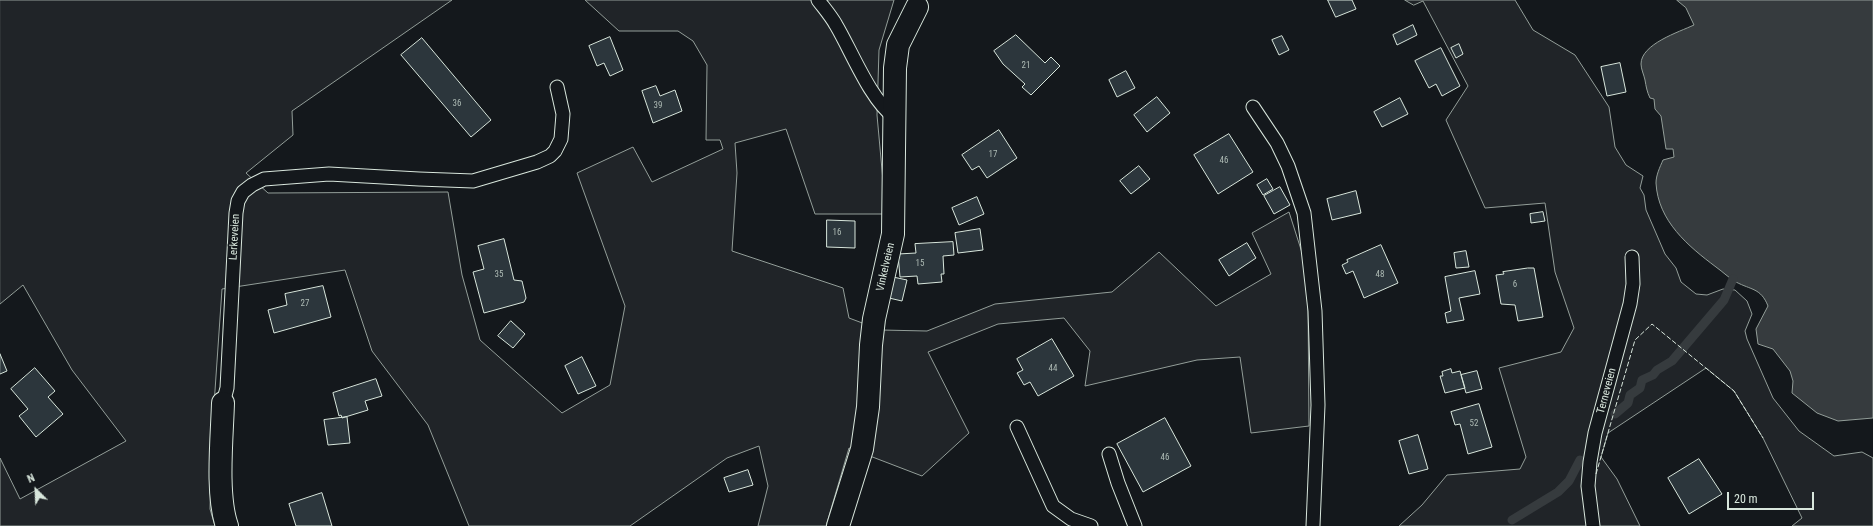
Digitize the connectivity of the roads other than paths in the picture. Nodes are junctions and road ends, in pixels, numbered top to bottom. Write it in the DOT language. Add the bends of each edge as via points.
graph roads {
  1 [pos="818,0"];
  2 [pos="918,3"];
  3 [pos="557,88"];
  4 [pos="1253,107"];
  5 [pos="894,117"];
  6 [pos="1632,257"];
  7 [pos="223,403"];
  8 [pos="1017,427"];
  9 [pos="1109,454"];
  10 [pos="227,526"];
  11 [pos="838,526"];
  12 [pos="1091,526"];
  13 [pos="1135,526"];
  14 [pos="1313,526"];
  15 [pos="1593,526"];
  1 -- 5 [label="lane" via="836,24 871,89 887,112"];
  2 -- 5 [label="street, Vinkelveien" via="898,45"];
  3 -- 7 [label="lane, Lerkeveien" via="563,123 561,139 555,151 550,156 497,175 473,181 328,174 273,177 264,179 243,192 236,212 227,388"];
  4 -- 14 [label="lane" via="1277,143 1304,213 1315,311 1318,405"];
  5 -- 11 [label="street, Vinkelveien" via="893,234 874,319 868,407 862,449"];
  6 -- 15 [label="lane, Terneveien" via="1630,304 1595,433 1590,462 1588,486"];
  7 -- 10 [label="street, Lerkeveien" via="222,505"];
  8 -- 12 [label="lane" via="1053,506 1071,519"];
  9 -- 13 [label="lane"];
}
